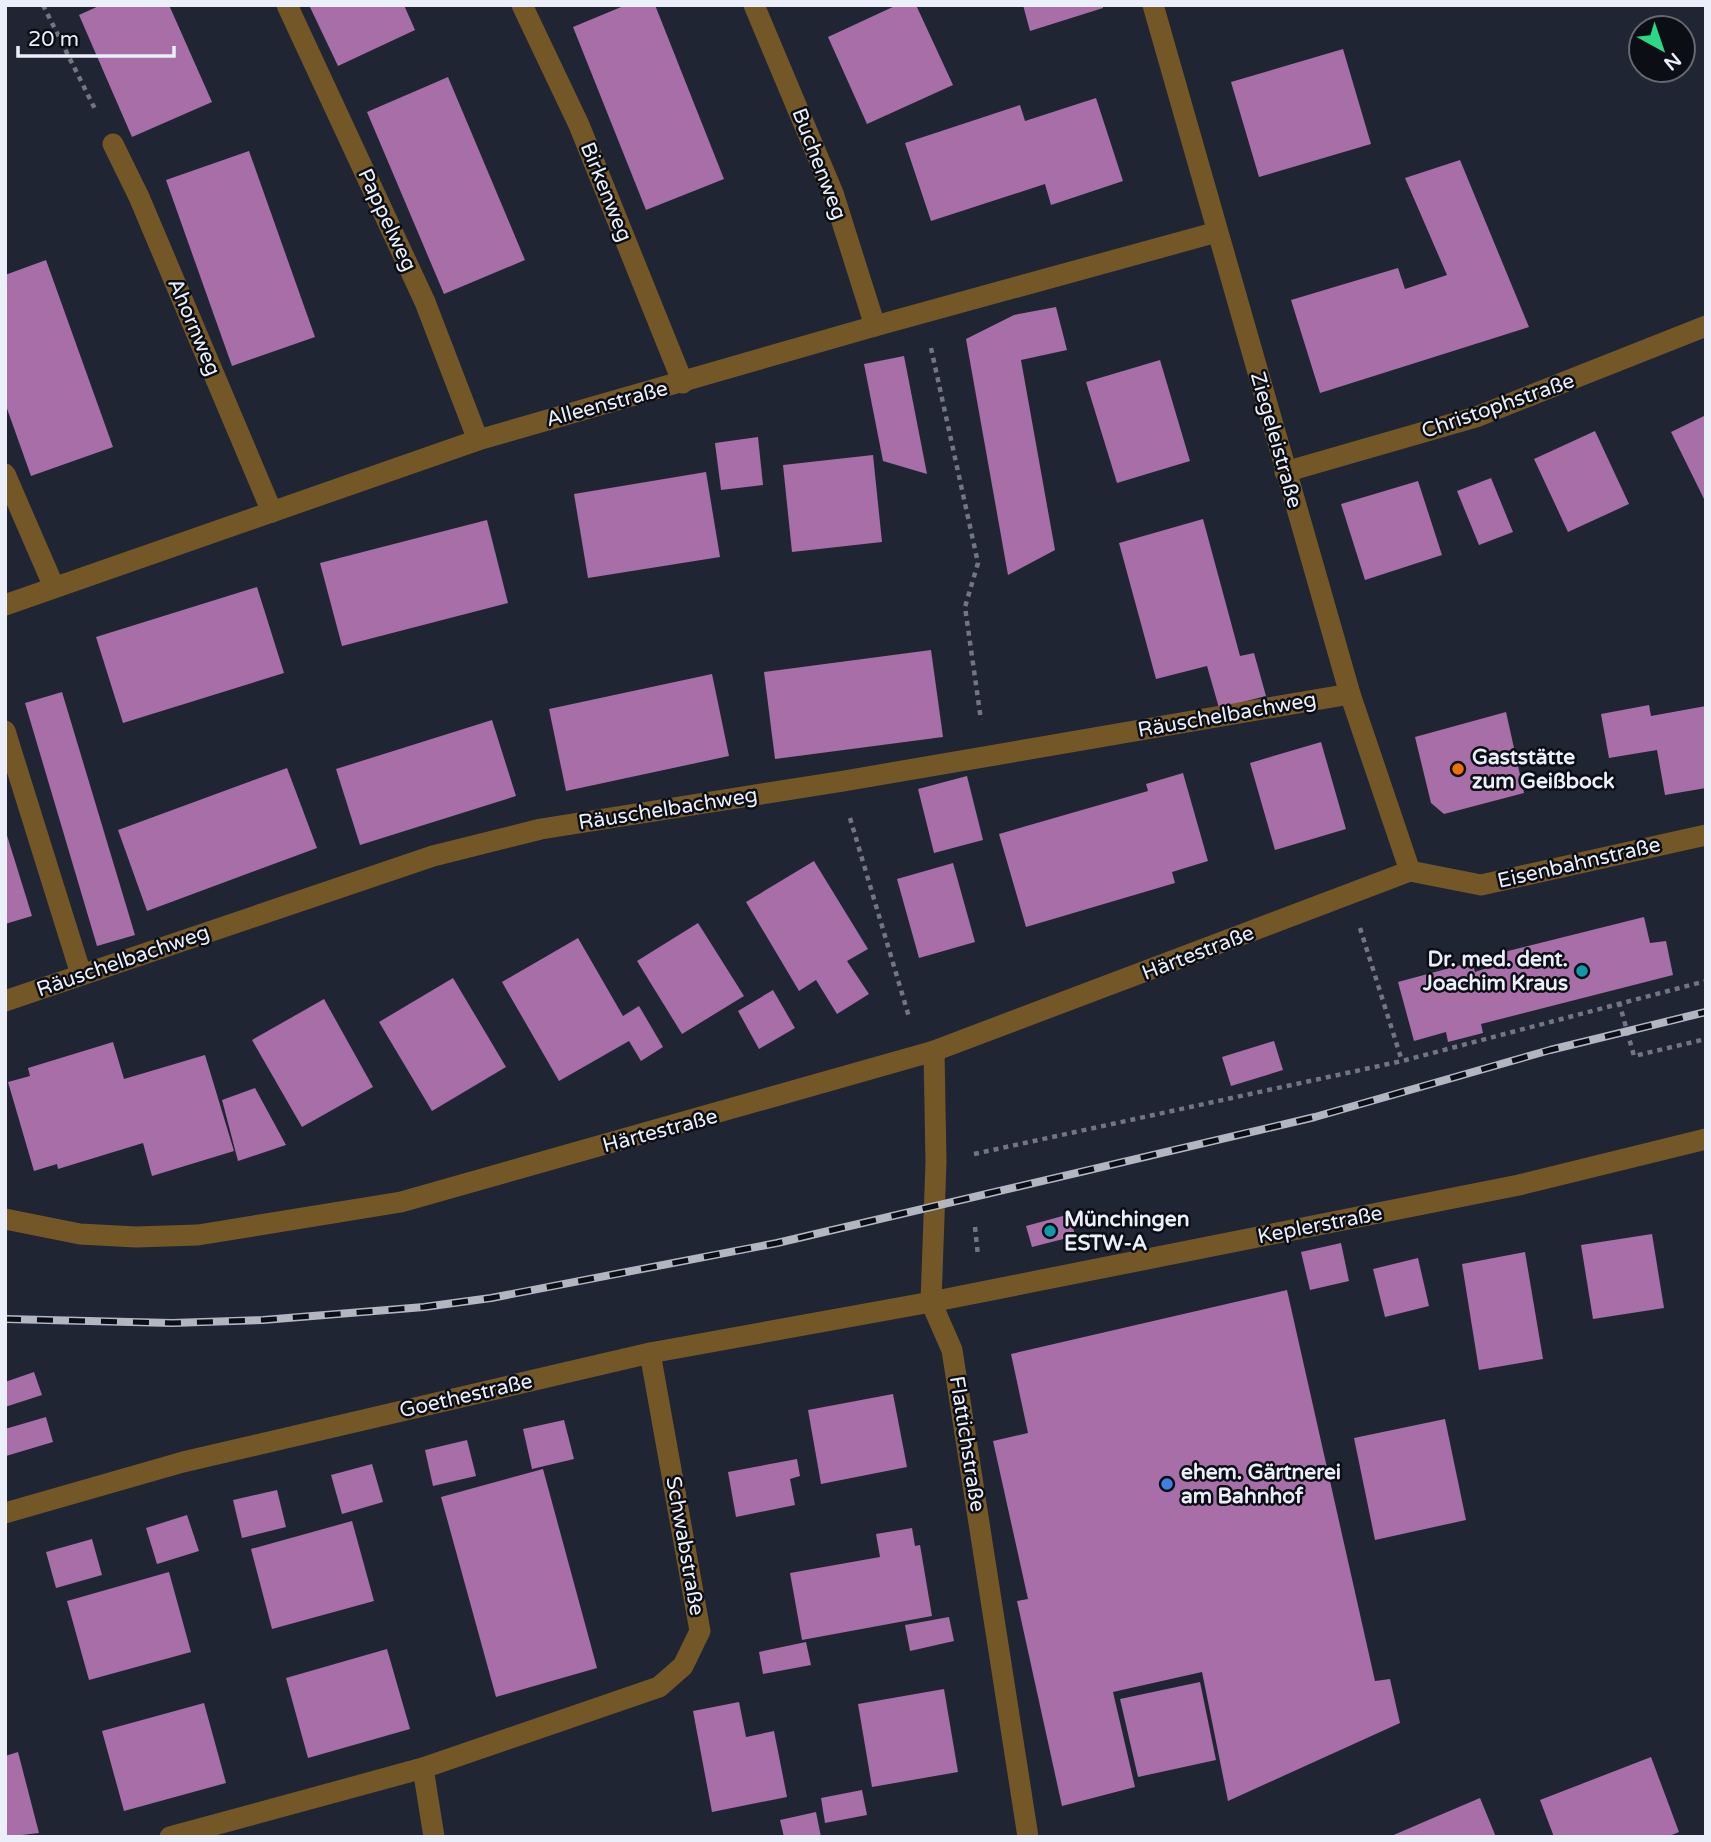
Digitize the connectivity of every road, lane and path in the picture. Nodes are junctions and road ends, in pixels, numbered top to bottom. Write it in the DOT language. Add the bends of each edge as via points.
graph roads {
  1 [pos="43,5"];
  2 [pos="287,5"];
  3 [pos="522,5"];
  4 [pos="754,5"];
  5 [pos="1153,5"];
  6 [pos="113,144"];
  7 [pos="1217,232"];
  8 [pos="924,313"];
  9 [pos="875,326"];
  10 [pos="1706,326"];
  11 [pos="683,383"];
  12 [pos="478,440"];
  13 [pos="1285,472"];
  14 [pos="5,474"];
  15 [pos="272,512"];
  16 [pos="54,587"];
  17 [pos="5,605"];
  18 [pos="1350,694"];
  19 [pos="5,731"];
  20 [pos="986,756"];
  21 [pos="844,781"];
  22 [pos="1706,835"];
  23 [pos="1410,871"];
  24 [pos="1350,894"];
  25 [pos="81,974"];
  26 [pos="1706,981"];
  27 [pos="5,1001"];
  28 [pos="1619,1002"];
  29 [pos="1706,1039"];
  30 [pos="927,1053"];
  31 [pos="1402,1061"];
  32 [pos="1706,1139"];
  33 [pos="936,1161"];
  34 [pos="5,1219"];
  35 [pos="932,1302"];
  36 [pos="650,1353"];
  37 [pos="5,1513"];
  38 [pos="423,1768"];
  39 [pos="170,1837"];
  40 [pos="434,1837"];
  41 [pos="1028,1837"];
  1 -- 6 [label="path"];
  2 -- 12 [label="street, Pappelweg" via="425,302"];
  3 -- 11 [label="street, Birkenweg" via="579,125"];
  4 -- 9 [label="street, Buchenweg" via="833,193"];
  5 -- 7 [label="street, Ziegeleistraße"];
  6 -- 15 [label="street, Ahornweg"];
  7 -- 8 [label="street, Alleenstraße"];
  7 -- 13 [label="street, Ziegeleistraße"];
  8 -- 9 [label="street, Alleenstraße"];
  8 -- 20 [label="path" via="978,564 965,607"];
  9 -- 11 [label="street, Alleenstraße"];
  10 -- 13 [label="street, Christophstraße" via="1476,417"];
  11 -- 12 [label="street, Alleenstraße"];
  12 -- 15 [label="street, Alleenstraße"];
  13 -- 18 [label="street, Ziegeleistraße"];
  14 -- 16 [label="street"];
  15 -- 16 [label="street, Alleenstraße"];
  16 -- 17 [label="street, Alleenstraße"];
  18 -- 20 [label="street, Räuschelbachweg"];
  18 -- 23 [label="street, Ziegeleistraße"];
  19 -- 25 [label="street"];
  20 -- 21 [label="street, Räuschelbachweg"];
  21 -- 25 [label="street, Räuschelbachweg" via="541,829 433,856"];
  21 -- 30 [label="path" via="852,829"];
  22 -- 23 [label="street, Eisenbahnstraße" via="1481,885"];
  23 -- 24 [label="street"];
  24 -- 30 [label="street, Härtestraße"];
  24 -- 31 [label="path"];
  25 -- 27 [label="street, Räuschelbachweg"];
  26 -- 28 [label="path"];
  28 -- 29 [label="path" via="1634,1056"];
  28 -- 31 [label="path"];
  30 -- 33 [label="street, Flattichstraße"];
  30 -- 34 [label="street, Härtestraße" via="401,1202 198,1235 80,1234"];
  31 -- 33 [label="path"];
  32 -- 35 [label="street, Keplerstraße" via="1519,1185"];
  33 -- 35 [label="street, Flattichstraße"];
  35 -- 36 [label="street, Goethestraße"];
  35 -- 41 [label="street, Flattichstraße" via="952,1350"];
  36 -- 37 [label="street, Goethestraße" via="183,1462"];
  36 -- 38 [label="street, Schwabstraße" via="700,1631 683,1665 659,1687"];
  38 -- 39 [label="street, Schwabstraße"];
  38 -- 40 [label="street"];
}
